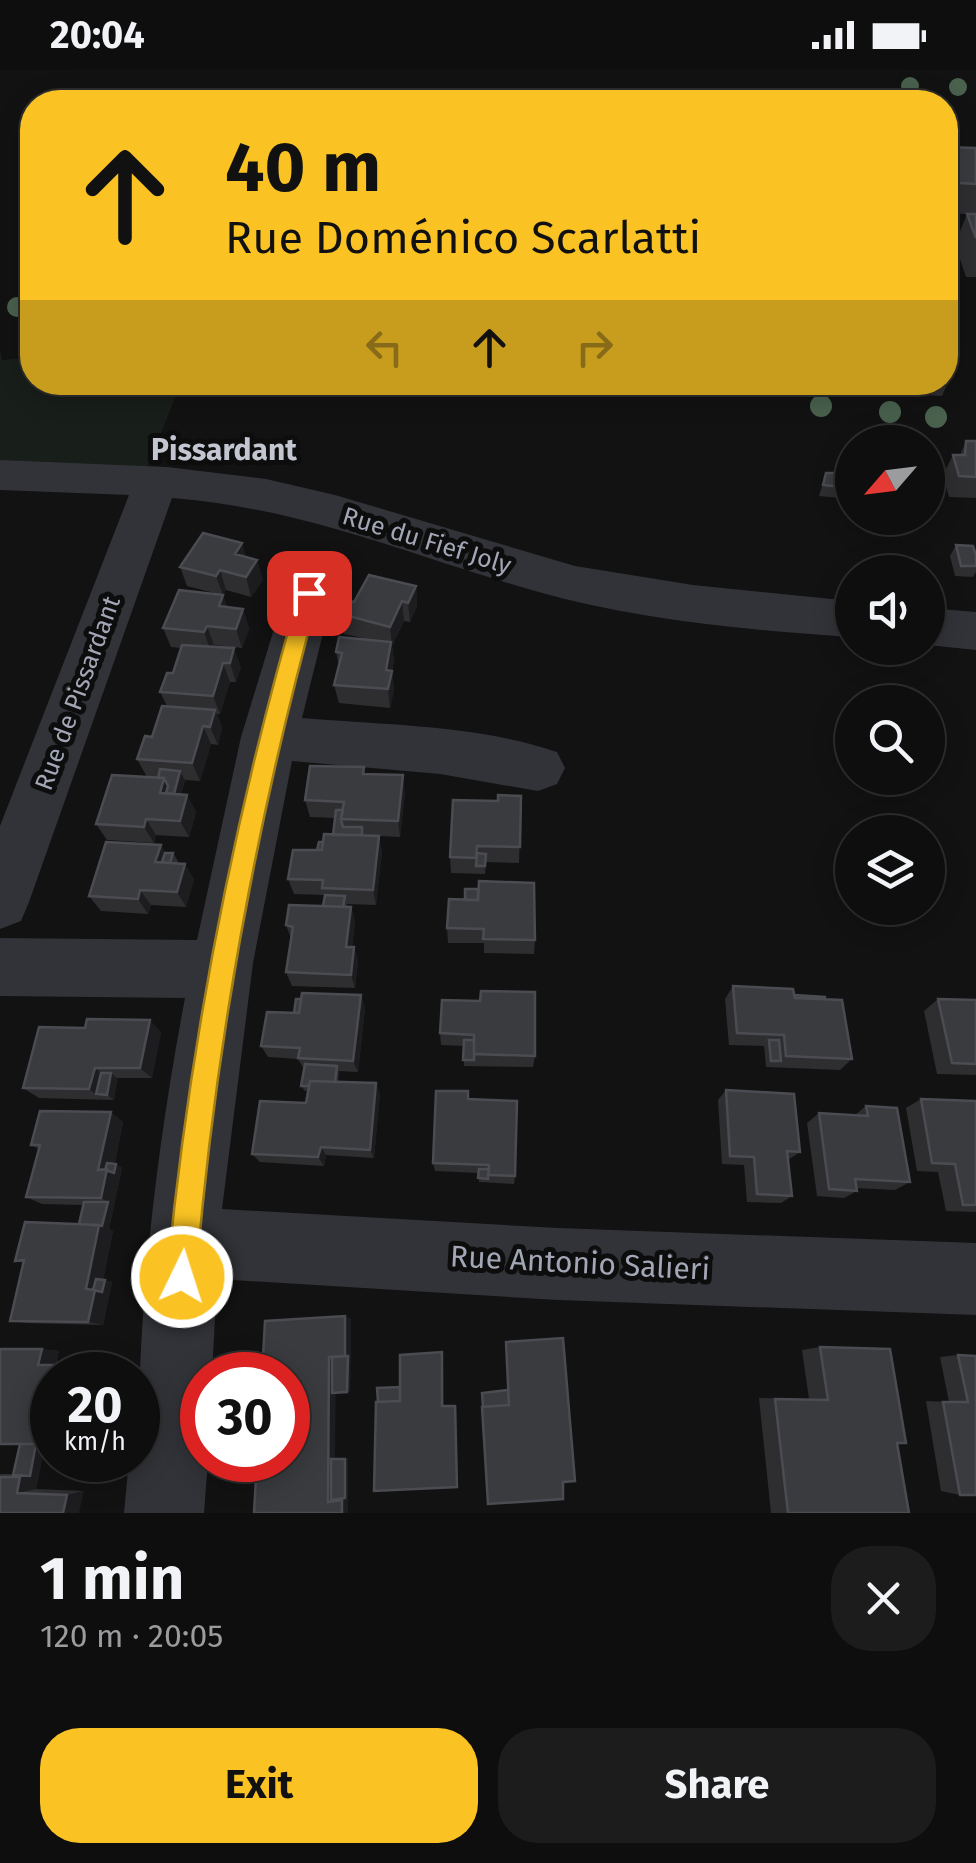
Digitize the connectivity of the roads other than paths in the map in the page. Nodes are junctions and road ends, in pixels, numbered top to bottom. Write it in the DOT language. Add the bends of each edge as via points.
graph roads {
  1 [pos="0,475"];
  2 [pos="155,484"];
  3 [pos="309,593"];
  4 [pos="835,618"];
  5 [pos="945,627"];
  6 [pos="976,630"];
  7 [pos="268,738"];
  8 [pos="538,768"];
  9 [pos="0,902"];
  10 [pos="0,967"];
  11 [pos="222,968"];
  12 [pos="184,1242"];
  13 [pos="976,1279"];
  14 [pos="164,1513"];
  1 -- 2 [label="street, Rue du Fief Joly"];
  2 -- 4 [label="street, Rue du Fief Joly" via="302,502 537,574 658,601"];
  2 -- 9 [label="street, Rue de Pissardant"];
  3 -- 7 [label="street"];
  5 -- 6 [label="street"];
  7 -- 8 [label="street" via="440,752"];
  7 -- 11 [label="street"];
  10 -- 11 [label="street"];
  11 -- 12 [label="street"];
  12 -- 13 [label="street, Rue Antonio Salieri"];
  12 -- 14 [label="street"];
}
